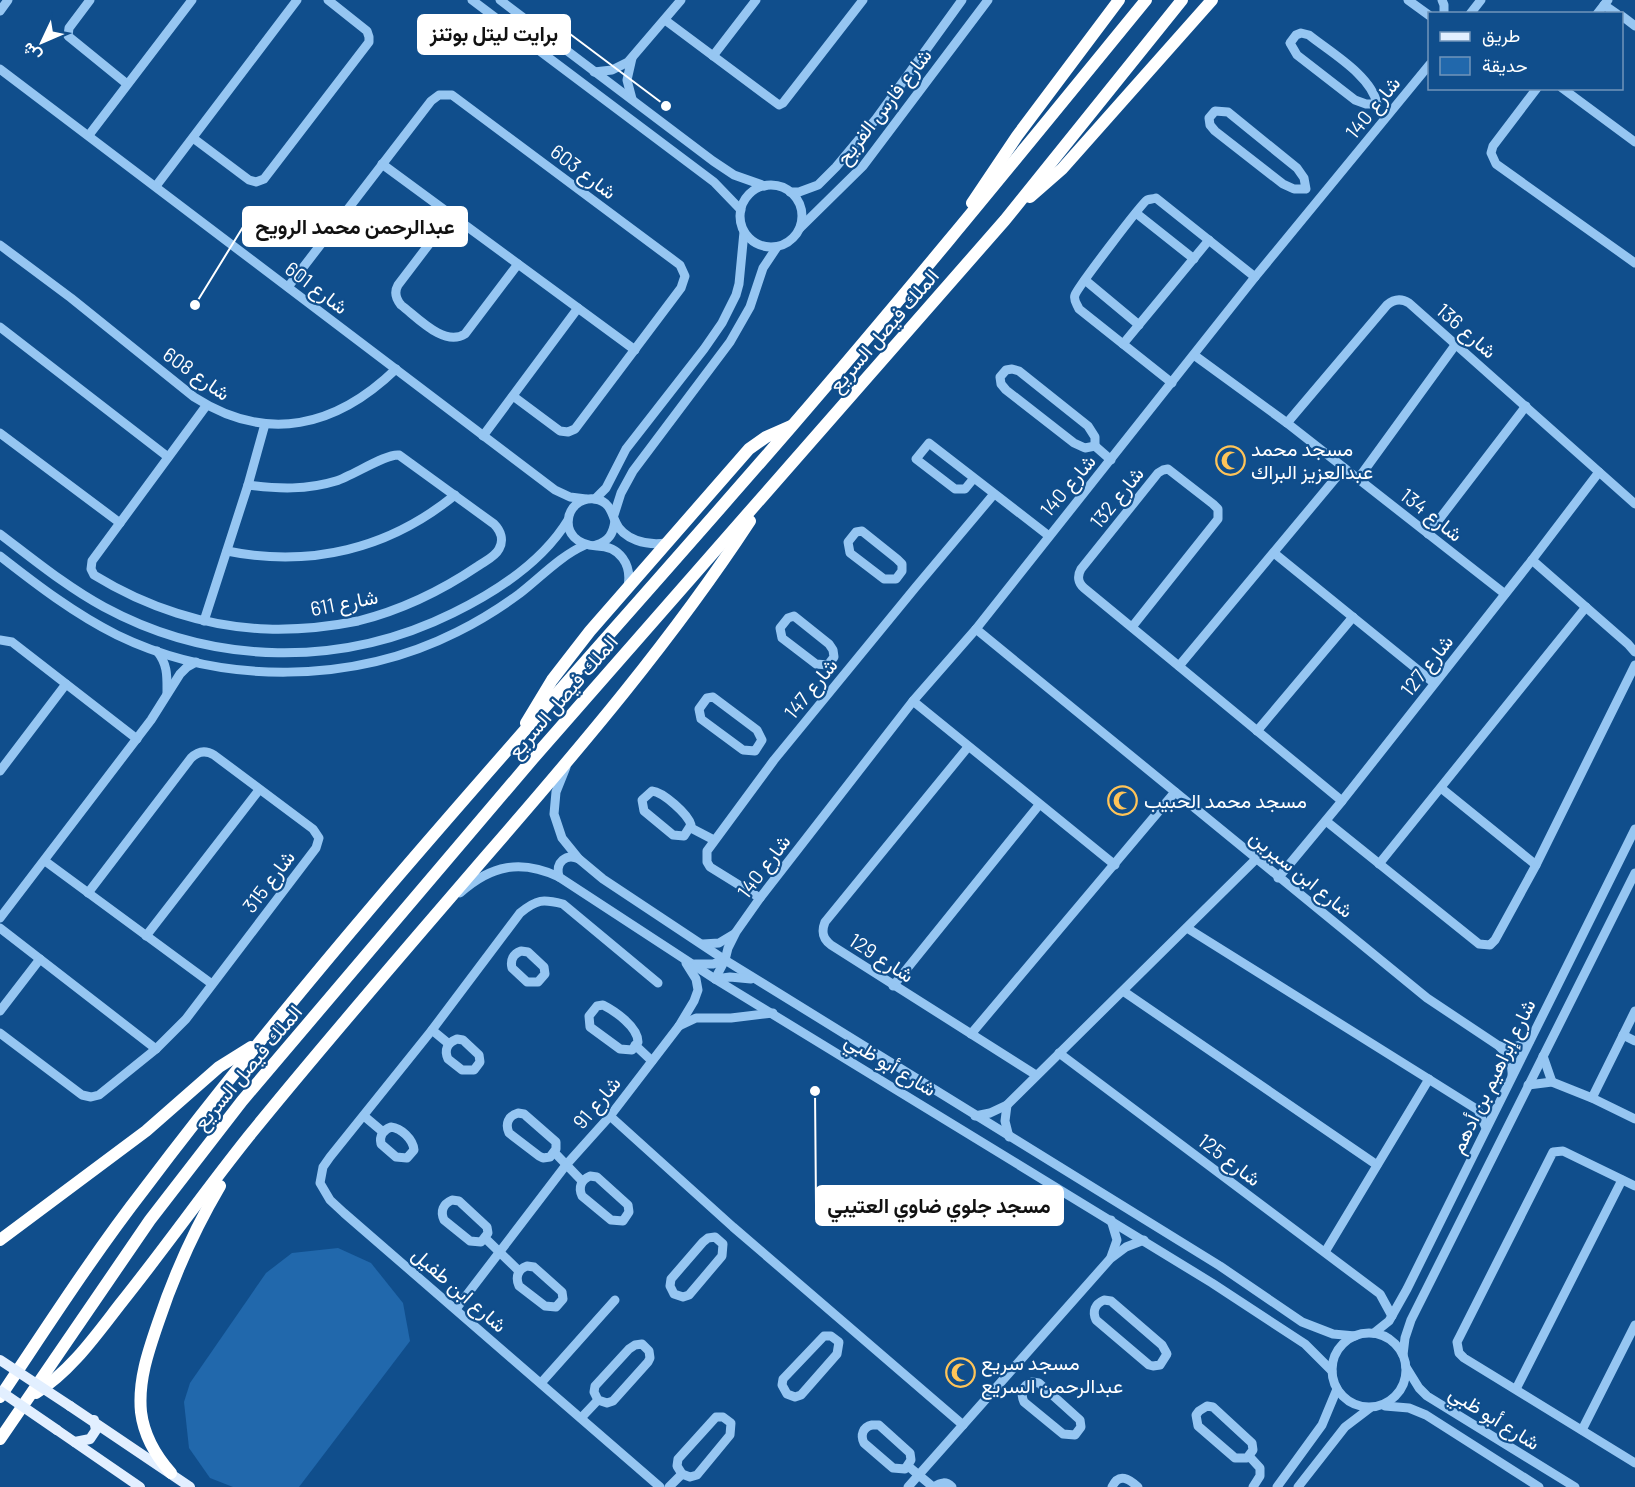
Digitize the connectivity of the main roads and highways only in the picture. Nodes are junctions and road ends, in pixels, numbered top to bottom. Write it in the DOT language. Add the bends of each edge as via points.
graph roads {
  1 [pos="1117,0"];
  2 [pos="1146,0"];
  3 [pos="1182,0"];
  4 [pos="1212,0"];
  5 [pos="1005,220"];
  6 [pos="929,266"];
  7 [pos="792,426"];
  8 [pos="772,487"];
  9 [pos="520,738"];
  10 [pos="257,1044"];
  11 [pos="247,1139"];
  12 [pos="0,1240"];
  13 [pos="0,1360"];
  14 [pos="0,1392"];
  15 [pos="0,1397"];
  16 [pos="26,1398"];
  17 [pos="94,1420"];
  18 [pos="0,1439"];
  19 [pos="75,1442"];
  20 [pos="171,1473"];
  21 [pos="140,1487"];
  22 [pos="190,1487"];
  1 -- 6 [label="highway" via="1017,136"];
  2 -- 6 [label="highway, الملك فيصل السريع"];
  3 -- 5 [label="highway, الملك فيصل السريع"];
  4 -- 5 [label="highway" via="1062,169"];
  5 -- 8 [label="highway, الملك فيصل السريع"];
  6 -- 7 [label="highway, الملك فيصل السريع"];
  7 -- 9 [label="highway, الملك فيصل السريع"];
  7 -- 9 [label="highway" via="749,449 666,543 552,680"];
  8 -- 11 [label="highway" via="701,593 607,716"];
  8 -- 16 [label="highway, الملك فيصل السريع" via="530,762 242,1101 150,1220"];
  9 -- 10 [label="highway, الملك فيصل السريع"];
  10 -- 12 [label="highway" via="219,1067 146,1131"];
  10 -- 15 [label="highway, الملك فيصل السريع" via="143,1190"];
  11 -- 16 [label="highway" via="77,1358 54,1380"];
  11 -- 20 [label="highway" via="180,1262 144,1365 144,1426 154,1451"];
  13 -- 17 [label="main road, bridge"];
  14 -- 19 [label="main road, bridge"];
  16 -- 18 [label="highway, الملك فيصل السريع"];
  17 -- 19 [label="main road" via="96,1430 90,1439"];
  17 -- 20 [label="main road"];
  19 -- 21 [label="main road"];
  20 -- 22 [label="main road"];
}
